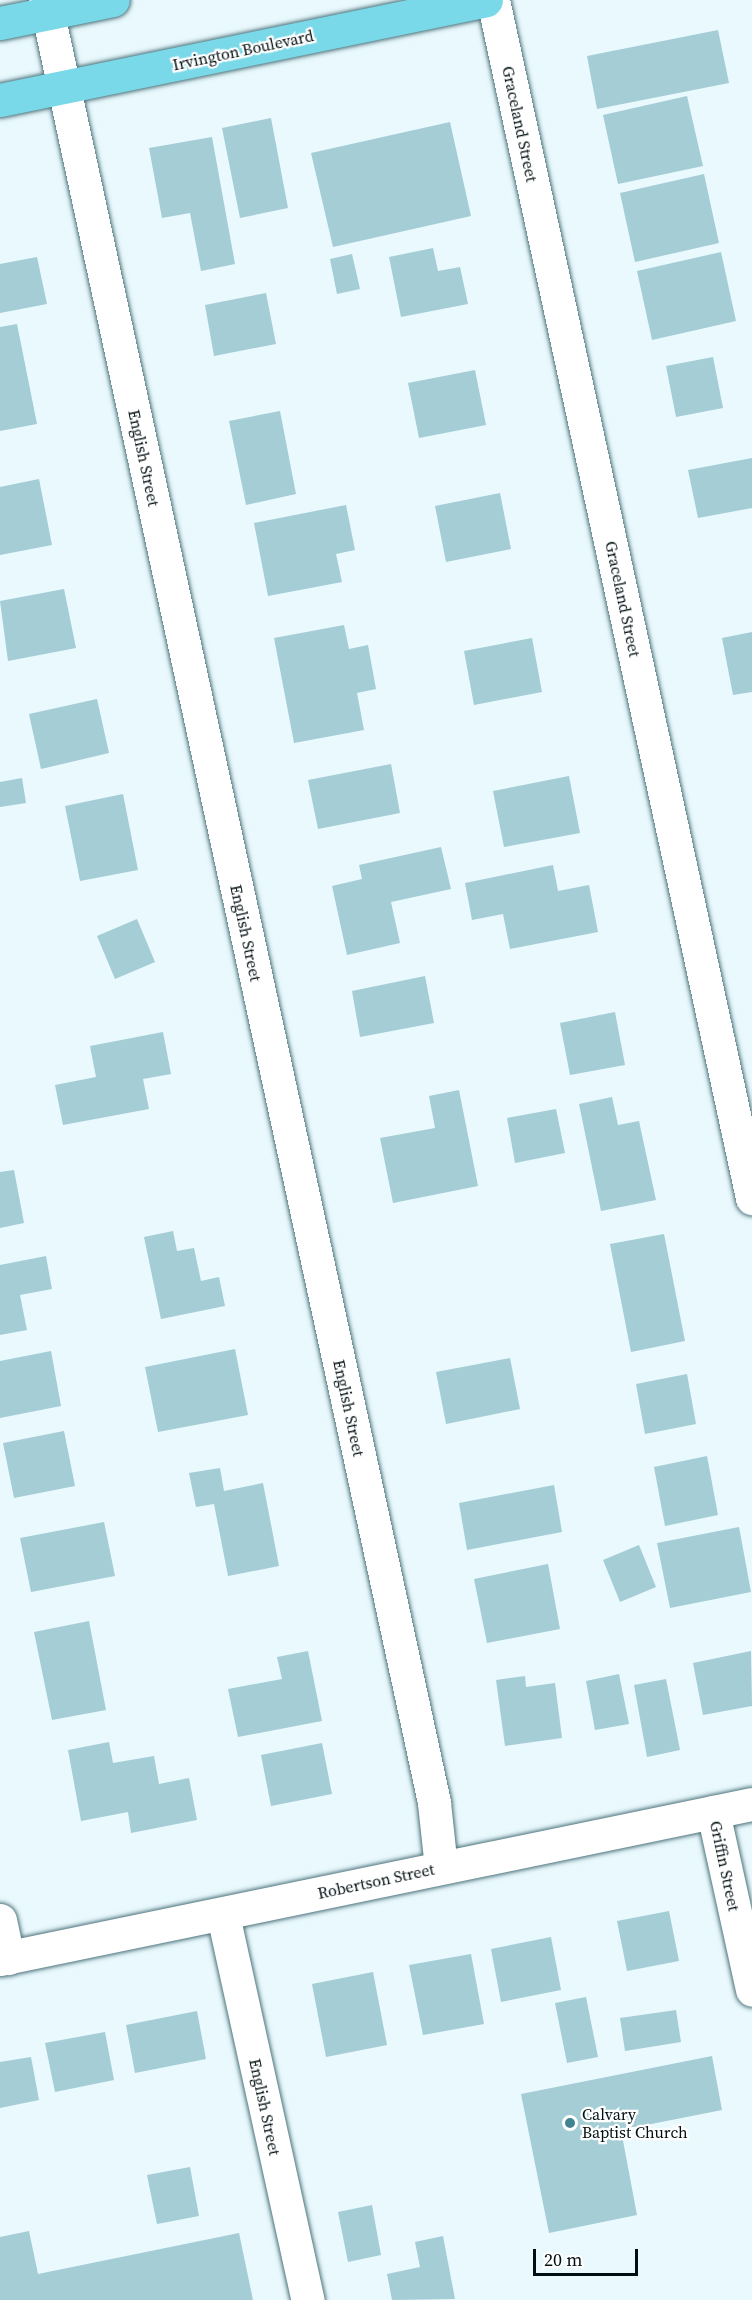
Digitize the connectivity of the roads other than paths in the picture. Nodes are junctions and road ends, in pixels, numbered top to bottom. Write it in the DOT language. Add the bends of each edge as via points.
graph roads {
  1 [pos="113,0"];
  2 [pos="486,0"];
  3 [pos="493,0"];
  4 [pos="46,7"];
  5 [pos="0,23"];
  6 [pos="64,87"];
  7 [pos="0,100"];
  8 [pos="752,1198"];
  9 [pos="752,1804"];
  10 [pos="713,1812"];
  11 [pos="441,1867"];
  12 [pos="223,1915"];
  13 [pos="0,1920"];
  14 [pos="4,1959"];
  15 [pos="752,1990"];
  16 [pos="308,2300"];
  1 -- 4 [label="main road"];
  2 -- 6 [label="main road, Irvington Boulevard"];
  3 -- 8 [label="street, Graceland Street"];
  4 -- 5 [label="main road"];
  4 -- 6 [label="street, English Street"];
  6 -- 7 [label="main road, Irvington Boulevard"];
  6 -- 11 [label="street, English Street" via="432,1792"];
  9 -- 10 [label="street, Robertson Street"];
  10 -- 11 [label="street, Robertson Street"];
  10 -- 15 [label="street, Griffin Street"];
  11 -- 12 [label="street, Robertson Street"];
  12 -- 14 [label="street, Robertson Street"];
  12 -- 16 [label="street, English Street"];
  13 -- 14 [label="street"];
}
